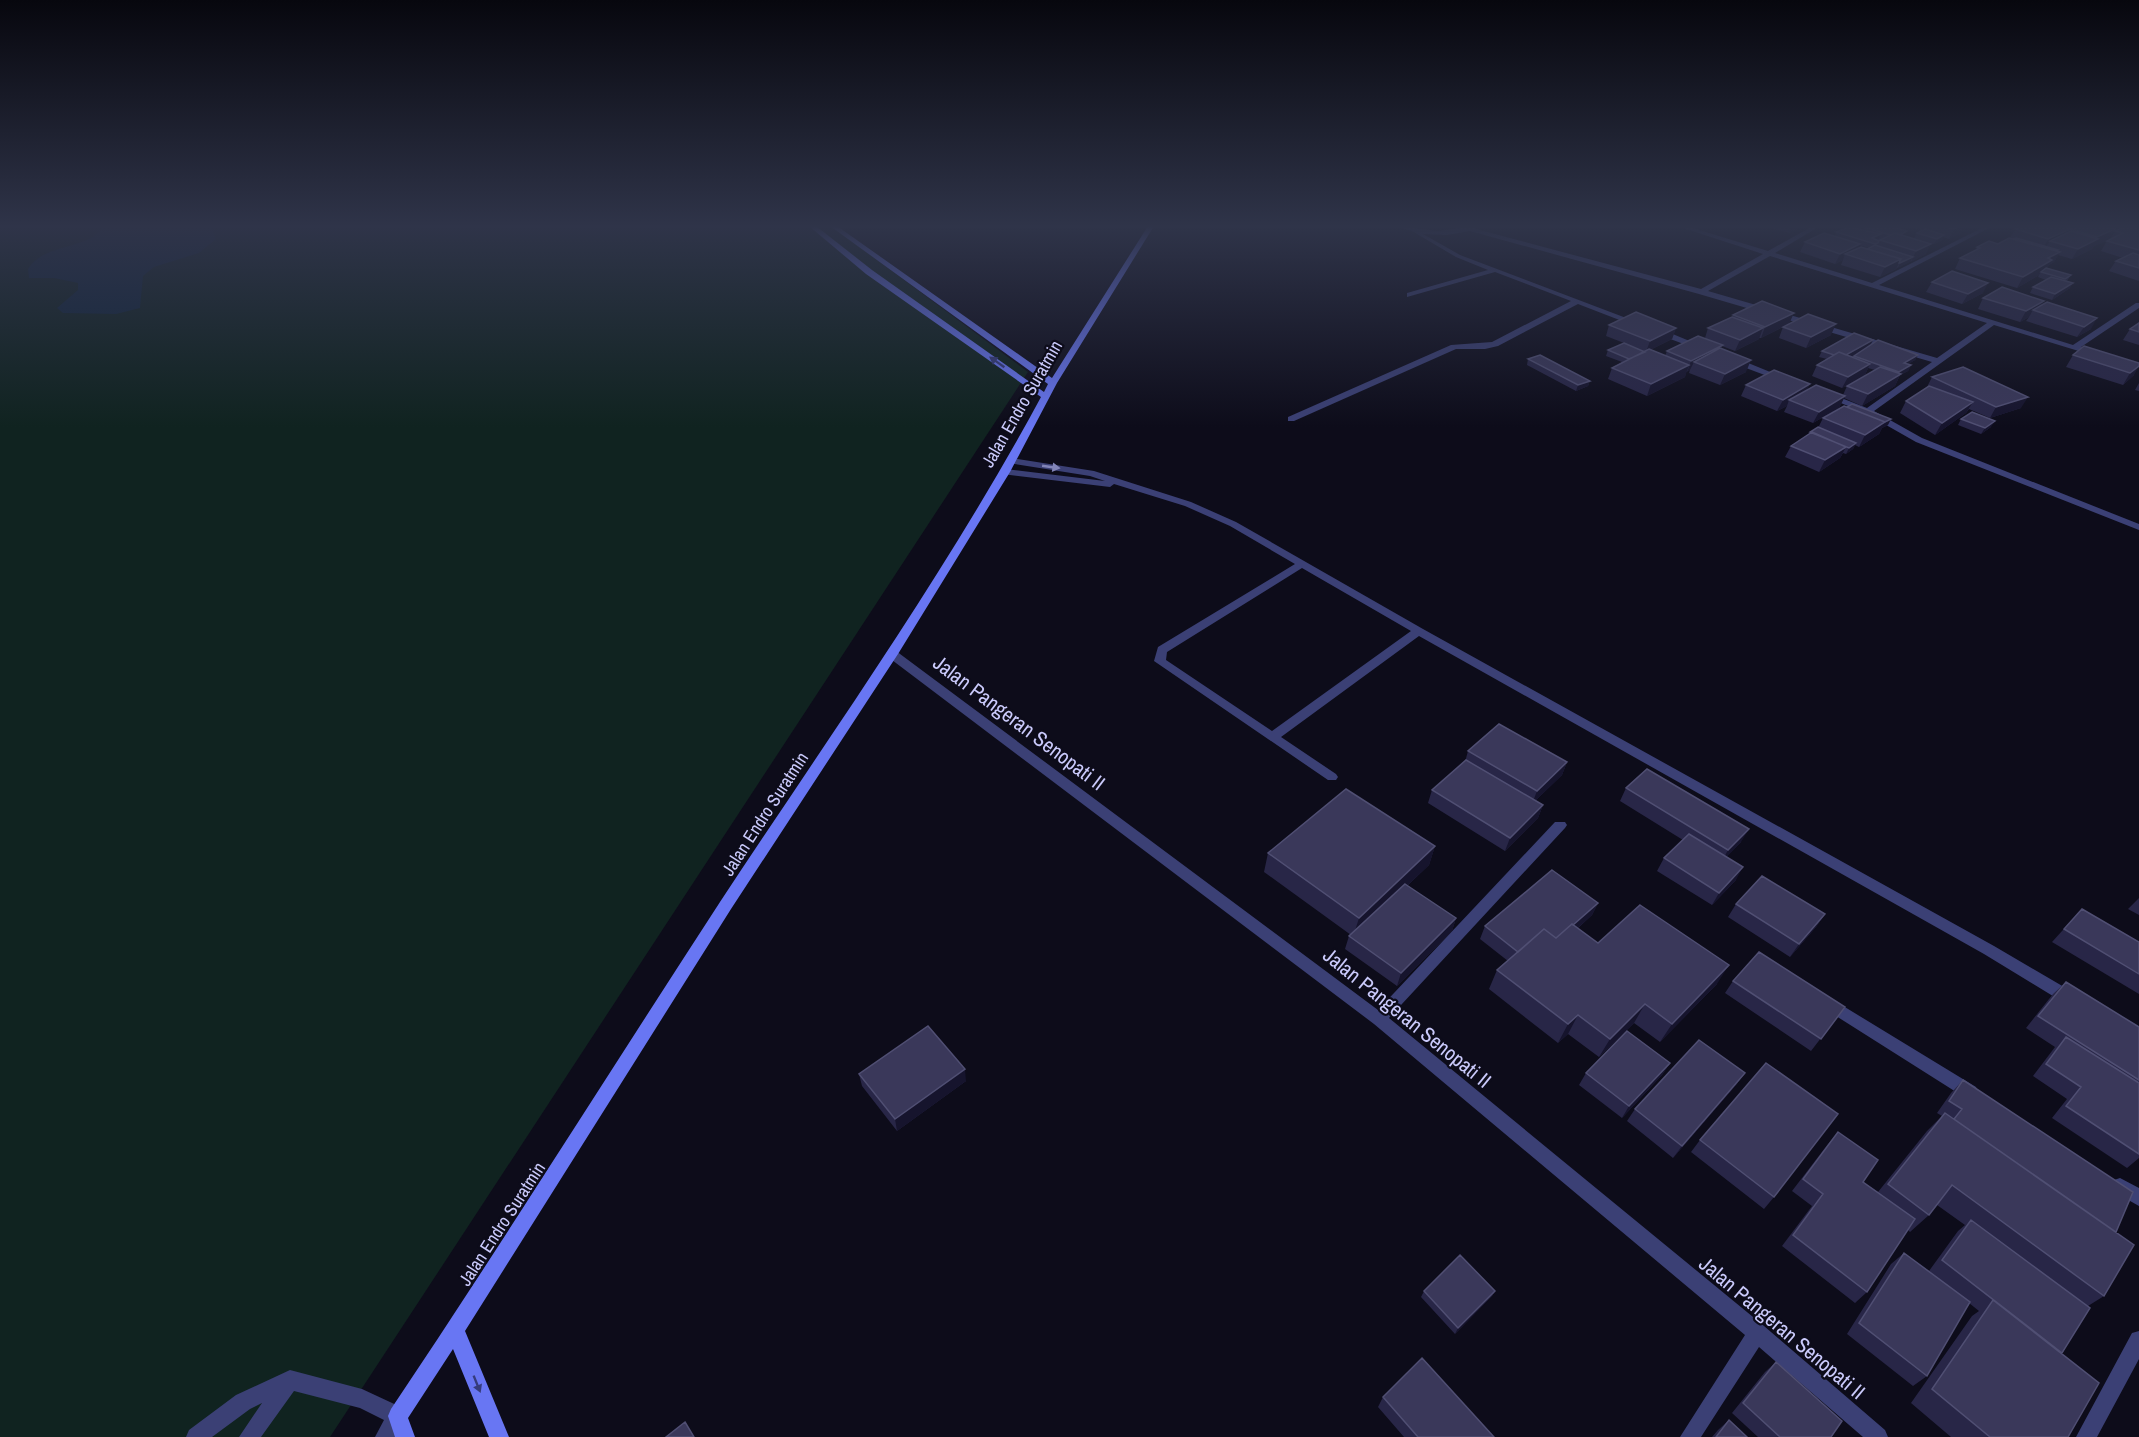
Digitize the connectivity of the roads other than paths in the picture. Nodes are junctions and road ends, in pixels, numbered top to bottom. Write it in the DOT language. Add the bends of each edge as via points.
graph roads {
  1 [pos="899,293"];
  2 [pos="927,293"];
  3 [pos="1109,293"];
  4 [pos="1417,293"];
  5 [pos="1556,293"];
  6 [pos="1706,293"];
  7 [pos="1900,293"];
  8 [pos="1410,295"];
  9 [pos="1578,301"];
  10 [pos="2139,305"];
  11 [pos="1993,322"];
  12 [pos="1645,327"];
  13 [pos="1656,331"];
  14 [pos="2074,348"];
  15 [pos="1712,352"];
  16 [pos="1723,356"];
  17 [pos="2106,358"];
  18 [pos="1939,361"];
  19 [pos="1790,381"];
  20 [pos="1053,383"];
  21 [pos="1823,394"];
  22 [pos="1045,396"];
  23 [pos="1868,411"];
  24 [pos="1291,419"];
  25 [pos="1008,466"];
  26 [pos="2139,527"];
  27 [pos="1302,564"];
  28 [pos="1419,631"];
  29 [pos="892,654"];
  30 [pos="1272,737"];
  31 [pos="1332,777"];
  32 [pos="1560,825"];
  33 [pos="1816,995"];
  34 [pos="2079,1003"];
  35 [pos="1379,1019"];
  36 [pos="1988,1103"];
  37 [pos="2109,1179"];
  38 [pos="2139,1198"];
  39 [pos="455,1330"];
  40 [pos="1757,1333"];
  41 [pos="2139,1340"];
  42 [pos="290,1380"];
  43 [pos="398,1416"];
  44 [pos="196,1437"];
  45 [pos="249,1437"];
  46 [pos="385,1437"];
  47 [pos="405,1437"];
  48 [pos="499,1437"];
  49 [pos="1690,1437"];
  50 [pos="1878,1437"];
  51 [pos="2086,1437"];
  22 -- 1 [label="main road, one-way"];
  2 -- 20 [label="main road"];
  3 -- 20 [label="main road, Jalan Endro Suratmin"];
  4 -- 8 [label="street"];
  5 -- 9 [label="street"];
  6 -- 18 [label="street"];
  7 -- 11 [label="street"];
  9 -- 12 [label="street"];
  9 -- 24 [label="street" via="1496,344 1455,347"];
  10 -- 14 [label="street"];
  11 -- 14 [label="street"];
  11 -- 18 [label="street"];
  13 -- 15 [label="street"];
  14 -- 17 [label="street"];
  16 -- 19 [label="street"];
  18 -- 23 [label="street"];
  20 -- 22 [label="main road, Jalan Endro Suratmin"];
  21 -- 23 [label="street"];
  22 -- 25 [label="main road, Jalan Endro Suratmin"];
  23 -- 26 [label="street" via="1919,440"];
  25 -- 27 [label="street" via="1083,483 1126,486 1188,504 1233,524"];
  25 -- 29 [label="main road, Jalan Endro Suratmin"];
  27 -- 28 [label="street"];
  27 -- 30 [label="street" via="1159,655 1160,661"];
  28 -- 30 [label="street"];
  28 -- 34 [label="street"];
  29 -- 35 [label="street, Jalan Pangeran Senopati II"];
  29 -- 39 [label="main road, Jalan Endro Suratmin" via="726,905"];
  30 -- 31 [label="street"];
  32 -- 35 [label="street"];
  33 -- 36 [label="street"];
  35 -- 40 [label="street, Jalan Pangeran Senopati II"];
  37 -- 38 [label="street"];
  39 -- 43 [label="main road, Jalan Endro Suratmin"];
  39 -- 48 [label="main road, one-way"];
  40 -- 49 [label="street"];
  40 -- 50 [label="street, Jalan Pangeran Senopati II"];
  41 -- 51 [label="street"];
  42 -- 43 [label="street" via="362,1399"];
  42 -- 44 [label="street" via="243,1402"];
  42 -- 45 [label="street"];
  43 -- 46 [label="street"];
  43 -- 47 [label="main road"];
}
